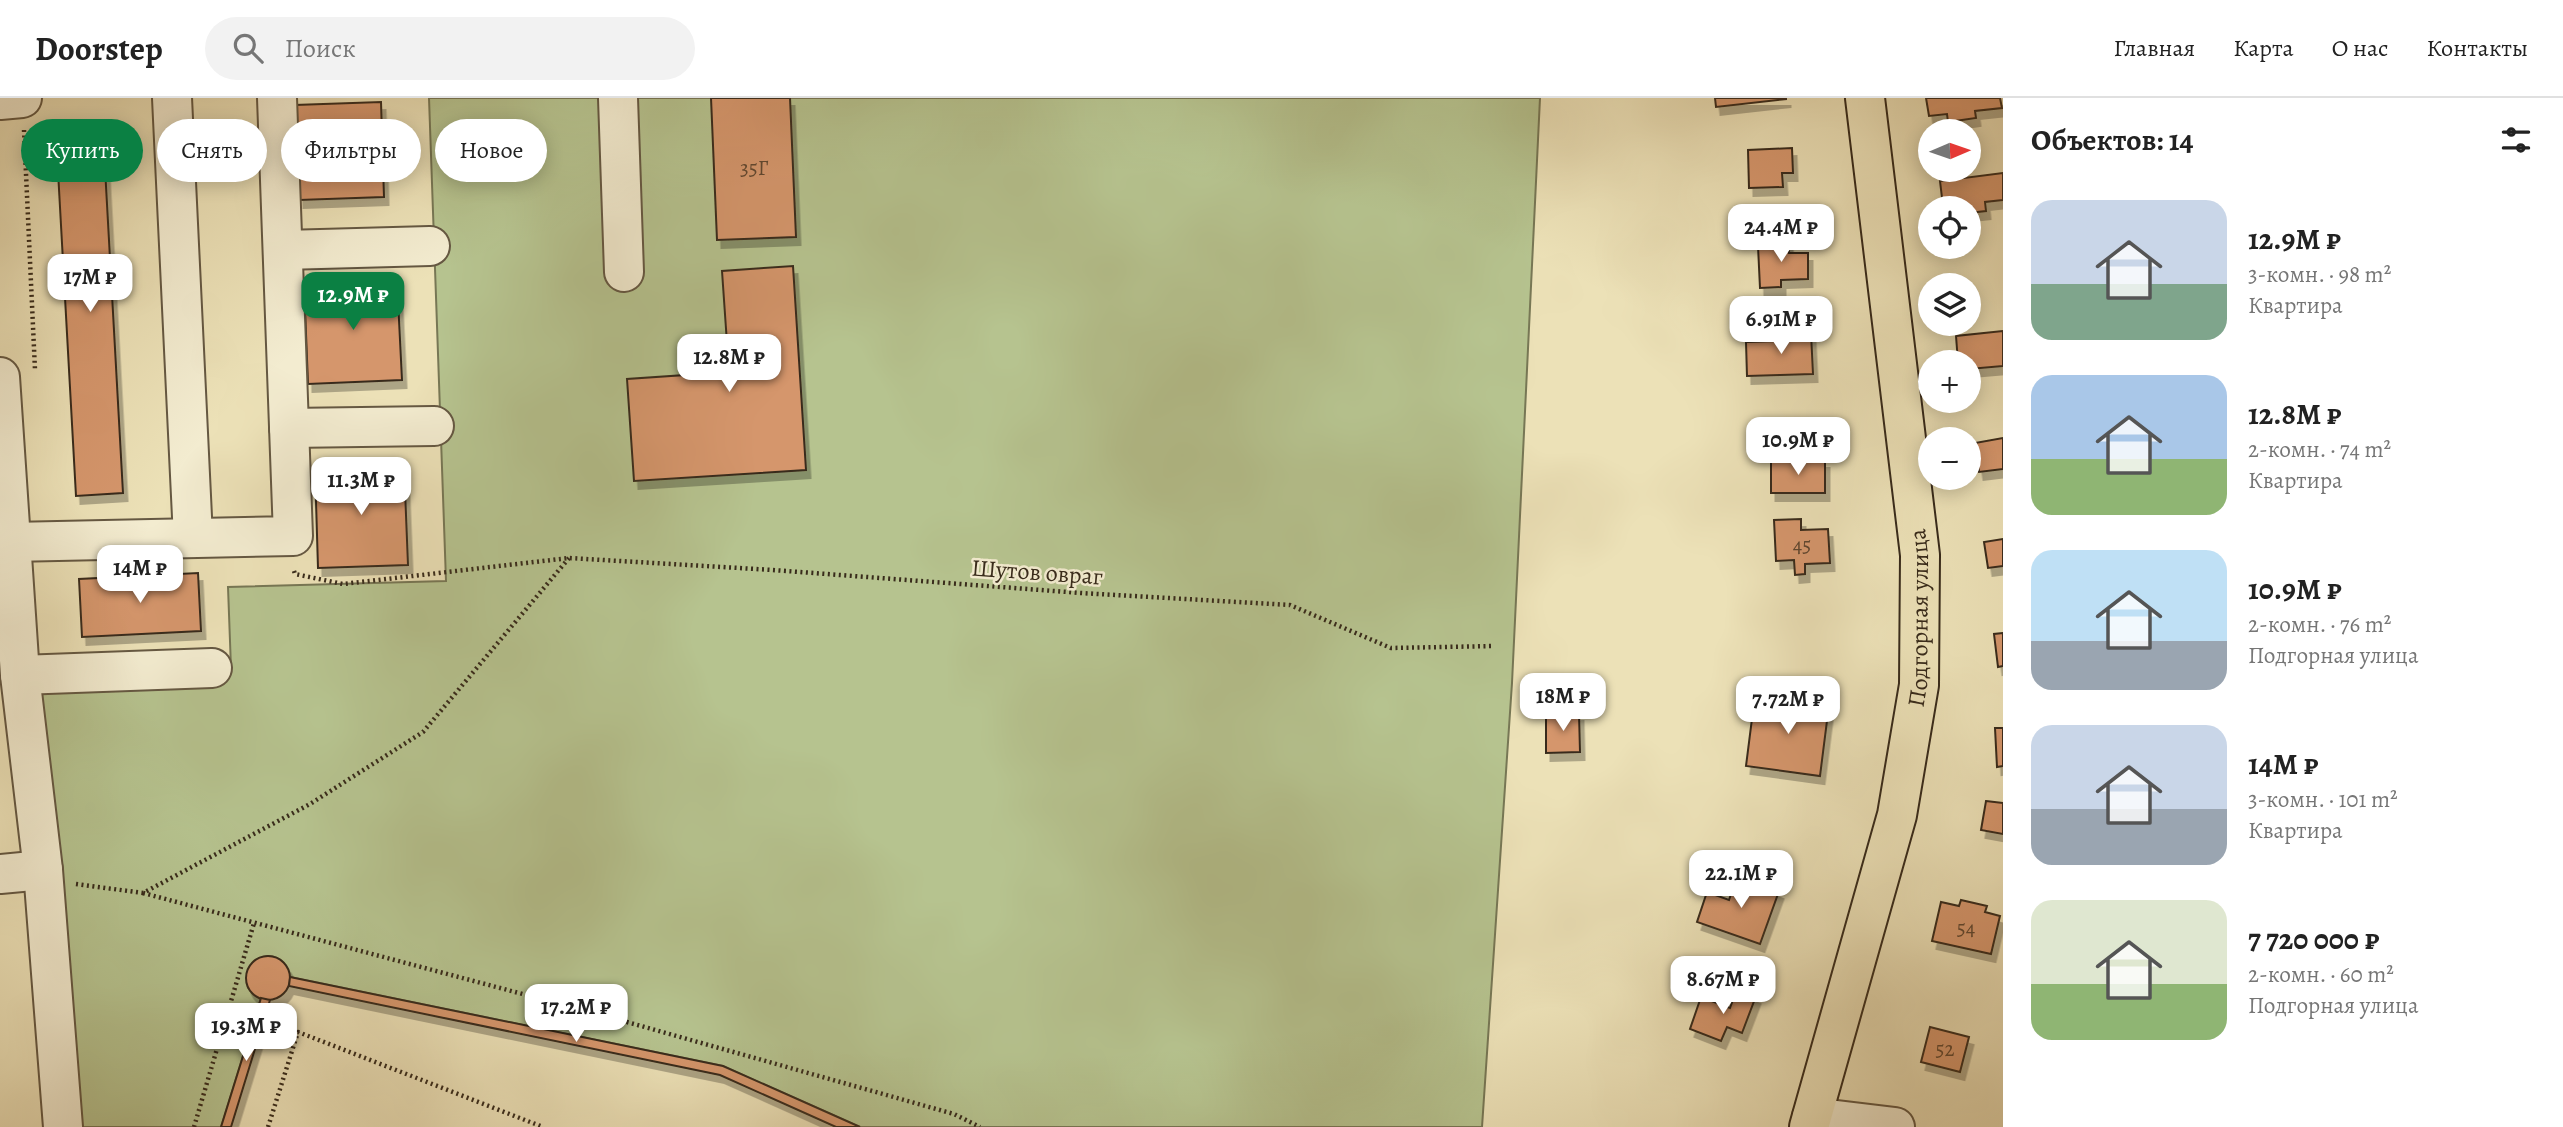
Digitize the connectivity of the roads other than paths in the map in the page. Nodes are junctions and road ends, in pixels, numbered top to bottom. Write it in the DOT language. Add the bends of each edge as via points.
graph roads {
  1 [pos="172,98"];
  2 [pos="277,98"];
  3 [pos="618,98"];
  4 [pos="1865,98"];
  5 [pos="430,246"];
  6 [pos="284,250"];
  7 [pos="624,272"];
  8 [pos="18,376"];
  9 [pos="434,426"];
  10 [pos="289,428"];
  11 [pos="193,538"];
  12 [pos="10,542"];
  13 [pos="212,668"];
  14 [pos="20,675"];
  15 [pos="60,871"];
  16 [pos="0,874"];
  17 [pos="1810,1122"];
  18 [pos="63,1127"];
  19 [pos="1895,1127"];
  1 -- 11 [label="street"];
  2 -- 6 [label="street"];
  3 -- 7 [label="street"];
  4 -- 17 [label="main road, Подгорная улица" via="1920,555 1919,685 1897,815"];
  5 -- 6 [label="street"];
  6 -- 10 [label="street"];
  8 -- 12 [label="street"];
  9 -- 10 [label="street"];
  10 -- 11 [label="street" via="293,536"];
  11 -- 12 [label="street"];
  12 -- 14 [label="street"];
  13 -- 14 [label="street"];
  14 -- 15 [label="street"];
  15 -- 16 [label="street"];
  15 -- 18 [label="street"];
  17 -- 19 [label="street"];
}
